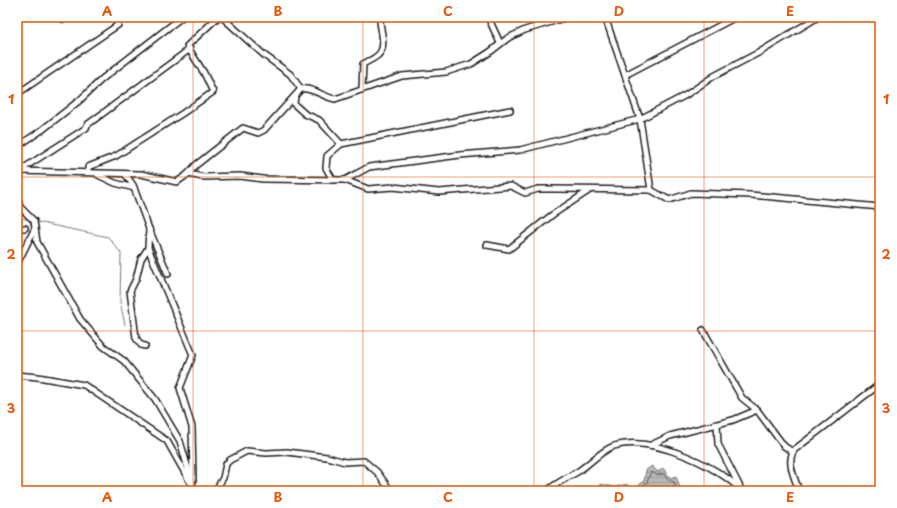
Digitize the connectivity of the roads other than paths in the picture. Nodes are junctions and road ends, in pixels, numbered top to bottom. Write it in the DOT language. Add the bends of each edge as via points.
graph roads {
  1 [pos="115,17"];
  2 [pos="182,17"];
  3 [pos="218,17"];
  4 [pos="222,17"];
  5 [pos="380,17"];
  6 [pos="488,17"];
  7 [pos="568,17"];
  8 [pos="608,17"];
  9 [pos="736,17"];
  10 [pos="818,17"];
  11 [pos="500,43"];
  12 [pos="190,49"];
  13 [pos="625,75"];
  14 [pos="301,89"];
  15 [pos="362,89"];
  16 [pos="17,94"];
  17 [pos="295,97"];
  18 [pos="510,110"];
  19 [pos="640,119"];
  20 [pos="17,144"];
  21 [pos="341,144"];
  22 [pos="18,171"];
  23 [pos="91,173"];
  24 [pos="125,174"];
  25 [pos="188,174"];
  26 [pos="333,180"];
  27 [pos="345,180"];
  28 [pos="134,188"];
  29 [pos="591,189"];
  30 [pos="651,190"];
  31 [pos="17,196"];
  32 [pos="880,206"];
  33 [pos="17,228"];
  34 [pos="25,228"];
  35 [pos="35,228"];
  36 [pos="149,229"];
  37 [pos="487,245"];
  38 [pos="148,248"];
  39 [pos="19,252"];
  40 [pos="17,264"];
  41 [pos="168,274"];
  42 [pos="703,330"];
  43 [pos="145,346"];
  44 [pos="17,375"];
  45 [pos="880,384"];
  46 [pos="757,410"];
  47 [pos="717,426"];
  48 [pos="652,445"];
  49 [pos="793,452"];
  50 [pos="194,490"];
  51 [pos="215,491"];
  52 [pos="391,491"];
  53 [pos="546,491"];
  54 [pos="742,491"];
  55 [pos="799,491"];
  1 -- 16 [label="street" via="118,25"];
  2 -- 20 [label="street" via="102,79 42,130"];
  3 -- 12 [label="street" via="187,46"];
  4 -- 14 [label="street" via="264,55 290,74"];
  5 -- 15 [label="street" via="382,49 377,56 363,64"];
  6 -- 11 [label="street"];
  7 -- 11 [label="street" via="525,30"];
  8 -- 13 [label="street" via="606,20"];
  9 -- 13 [label="street"];
  10 -- 19 [label="street" via="714,76 686,95"];
  11 -- 15 [label="street" via="471,64 446,72 402,76"];
  12 -- 22 [label="street" via="86,128"];
  12 -- 23 [label="street" via="213,92 116,156 88,167"];
  13 -- 19 [label="street"];
  14 -- 15 [label="street" via="307,88 324,97 335,99"];
  14 -- 17 [label="street"];
  17 -- 21 [label="street" via="294,104 305,114 319,120"];
  17 -- 25 [label="street" via="264,130 258,133 243,128"];
  18 -- 21 [label="street"];
  19 -- 27 [label="street" via="520,150 369,167"];
  19 -- 30 [label="street"];
  21 -- 26 [label="street" via="327,156 326,168"];
  22 -- 23 [label="street"];
  23 -- 24 [label="street"];
  23 -- 28 [label="street"];
  24 -- 25 [label="street" via="141,174 177,182"];
  24 -- 28 [label="street"];
  25 -- 26 [label="street" via="203,177"];
  26 -- 27 [label="street"];
  27 -- 29 [label="street" via="368,189 393,187 439,192 511,186 525,193 538,189"];
  28 -- 36 [label="street"];
  29 -- 30 [label="street"];
  29 -- 37 [label="street" via="552,215 509,249"];
  30 -- 32 [label="street" via="669,200 691,193 751,195"];
  31 -- 35 [label="street" via="20,207 34,221"];
  33 -- 34 [label="street"];
  35 -- 39 [label="street"];
  35 -- 50 [label="street" via="37,242 80,319 103,346 124,362 155,399 180,441"];
  36 -- 38 [label="street"];
  36 -- 41 [label="street"];
  38 -- 43 [label="street" via="140,259 130,291 136,338"];
  38 -- 50 [label="street" via="193,355 180,388 192,427"];
  39 -- 40 [label="street"];
  42 -- 46 [label="street" via="739,393"];
  44 -- 50 [label="street" via="84,385 167,441"];
  45 -- 49 [label="street"];
  46 -- 47 [label="street"];
  46 -- 49 [label="street" via="784,446"];
  47 -- 48 [label="street" via="670,436"];
  47 -- 54 [label="street" via="718,444"];
  48 -- 53 [label="street" via="615,446 602,452"];
  48 -- 54 [label="street" via="695,461 722,475"];
  49 -- 55 [label="street" via="791,464"];
  51 -- 52 [label="street" via="223,478 226,464 247,451 287,452 345,462 364,461 377,472"];
}
